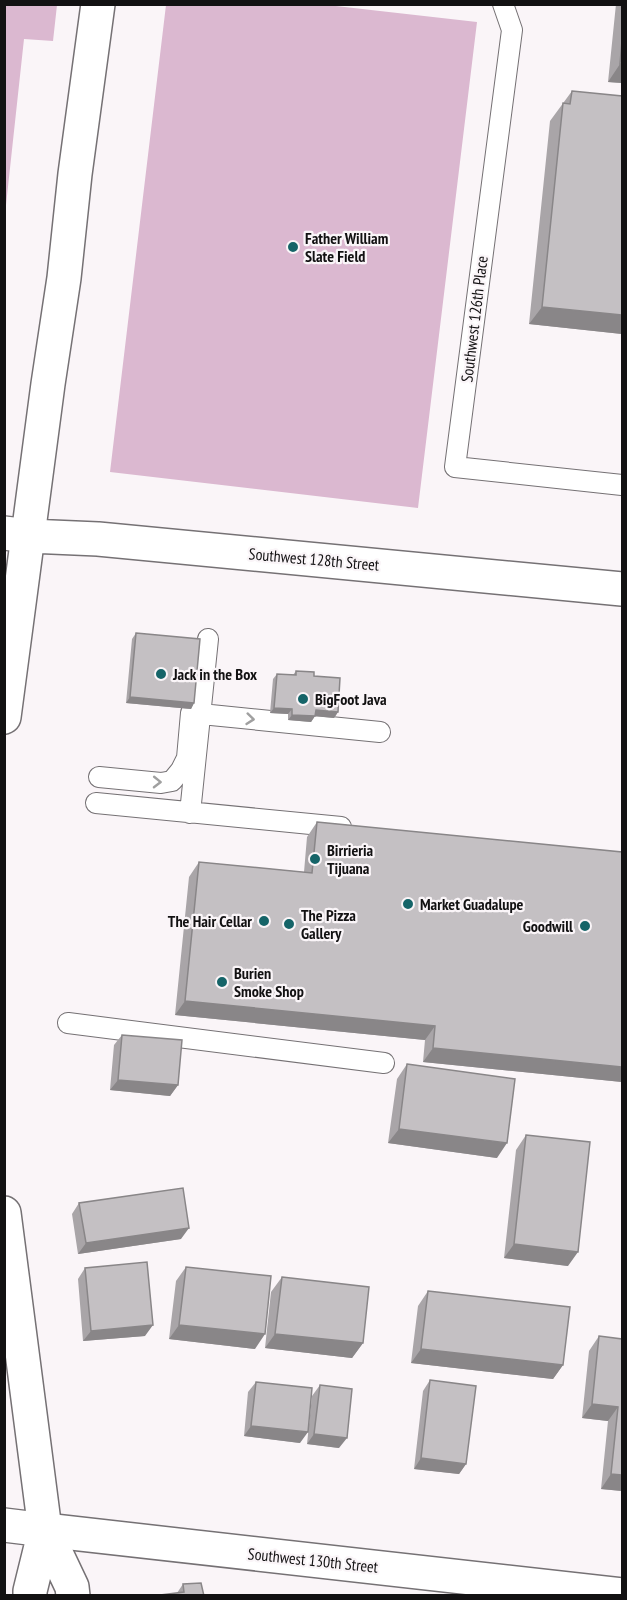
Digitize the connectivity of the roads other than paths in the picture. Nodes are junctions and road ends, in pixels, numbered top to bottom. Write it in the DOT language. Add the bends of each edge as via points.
graph roads {
  1 [pos="98,4"];
  2 [pos="503,4"];
  3 [pos="622,485"];
  4 [pos="17,535"];
  5 [pos="622,589"];
  6 [pos="202,640"];
  7 [pos="200,714"];
  8 [pos="4,717"];
  9 [pos="380,732"];
  10 [pos="99,777"];
  11 [pos="96,803"];
  12 [pos="190,813"];
  13 [pos="359,829"];
  14 [pos="68,1023"];
  15 [pos="384,1063"];
  16 [pos="4,1213"];
  17 [pos="4,1525"];
  18 [pos="45,1530"];
  19 [pos="622,1595"];
  20 [pos="30,1596"];
  21 [pos="73,1596"];
  1 -- 4 [label="main road" via="64,278"];
  2 -- 3 [label="lane, Southwest 126th Place" via="512,30 455,467"];
  4 -- 5 [label="main road, Southwest 128th Street" via="98,539"];
  4 -- 8 [label="main road"];
  6 -- 7 [label="lane"];
  7 -- 9 [label="lane, one-way"];
  10 -- 7 [label="lane, one-way" via="172,781 187,758 191,713"];
  7 -- 12 [label="lane"];
  11 -- 12 [label="lane"];
  12 -- 13 [label="lane"];
  14 -- 15 [label="lane"];
  16 -- 18 [label="main road"];
  17 -- 18 [label="main road, Southwest 130th Street"];
  18 -- 19 [label="main road, Southwest 130th Street"];
  18 -- 20 [label="main road"];
  18 -- 21 [label="main road"];
}
